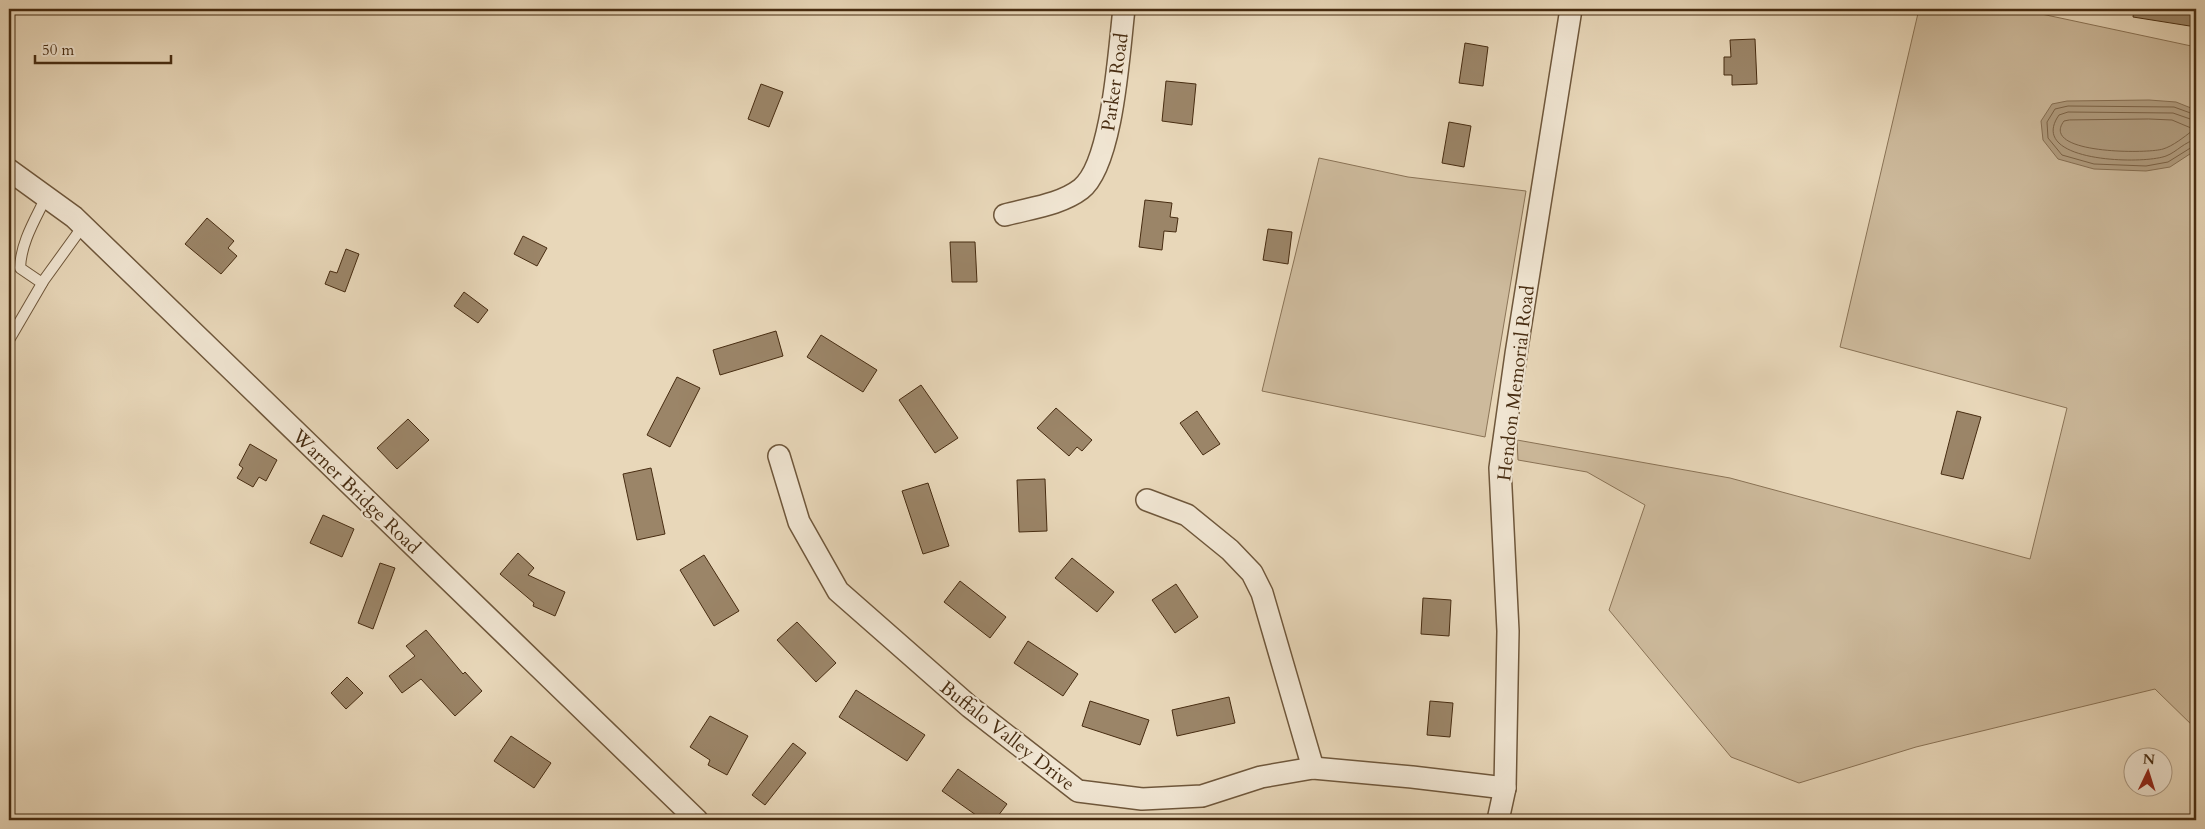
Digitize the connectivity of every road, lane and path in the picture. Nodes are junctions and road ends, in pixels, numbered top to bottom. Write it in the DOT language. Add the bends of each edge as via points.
graph roads {
  1 [pos="1124,9"];
  2 [pos="1571,9"];
  3 [pos="9,170"];
  4 [pos="46,197"];
  5 [pos="1005,215"];
  6 [pos="83,226"];
  7 [pos="42,283"];
  8 [pos="9,340"];
  9 [pos="779,456"];
  10 [pos="1147,500"];
  11 [pos="1313,768"];
  12 [pos="1505,788"];
  13 [pos="697,820"];
  14 [pos="1498,820"];
  1 -- 5 [label="street, Parker Road" via="1110,125 1097,167 1082,188 1061,200"];
  2 -- 12 [label="street, Hendon Memorial Road" via="1500,468 1508,631"];
  3 -- 4 [label="street, Warner Bridge Road"];
  4 -- 6 [label="street, Warner Bridge Road"];
  4 -- 7 [label="lane" via="24,241 20,257 20,268"];
  6 -- 7 [label="lane"];
  6 -- 13 [label="street, Warner Bridge Road"];
  7 -- 8 [label="lane"];
  9 -- 11 [label="street, Buffalo Valley Drive" via="799,522 838,591 970,707 1078,791 1142,799 1202,796 1261,777"];
  10 -- 11 [label="street" via="1187,515 1230,550 1252,573 1262,593"];
  11 -- 12 [label="street, Buffalo Valley Drive"];
  12 -- 14 [label="street, Hendon Memorial Road"];
}
